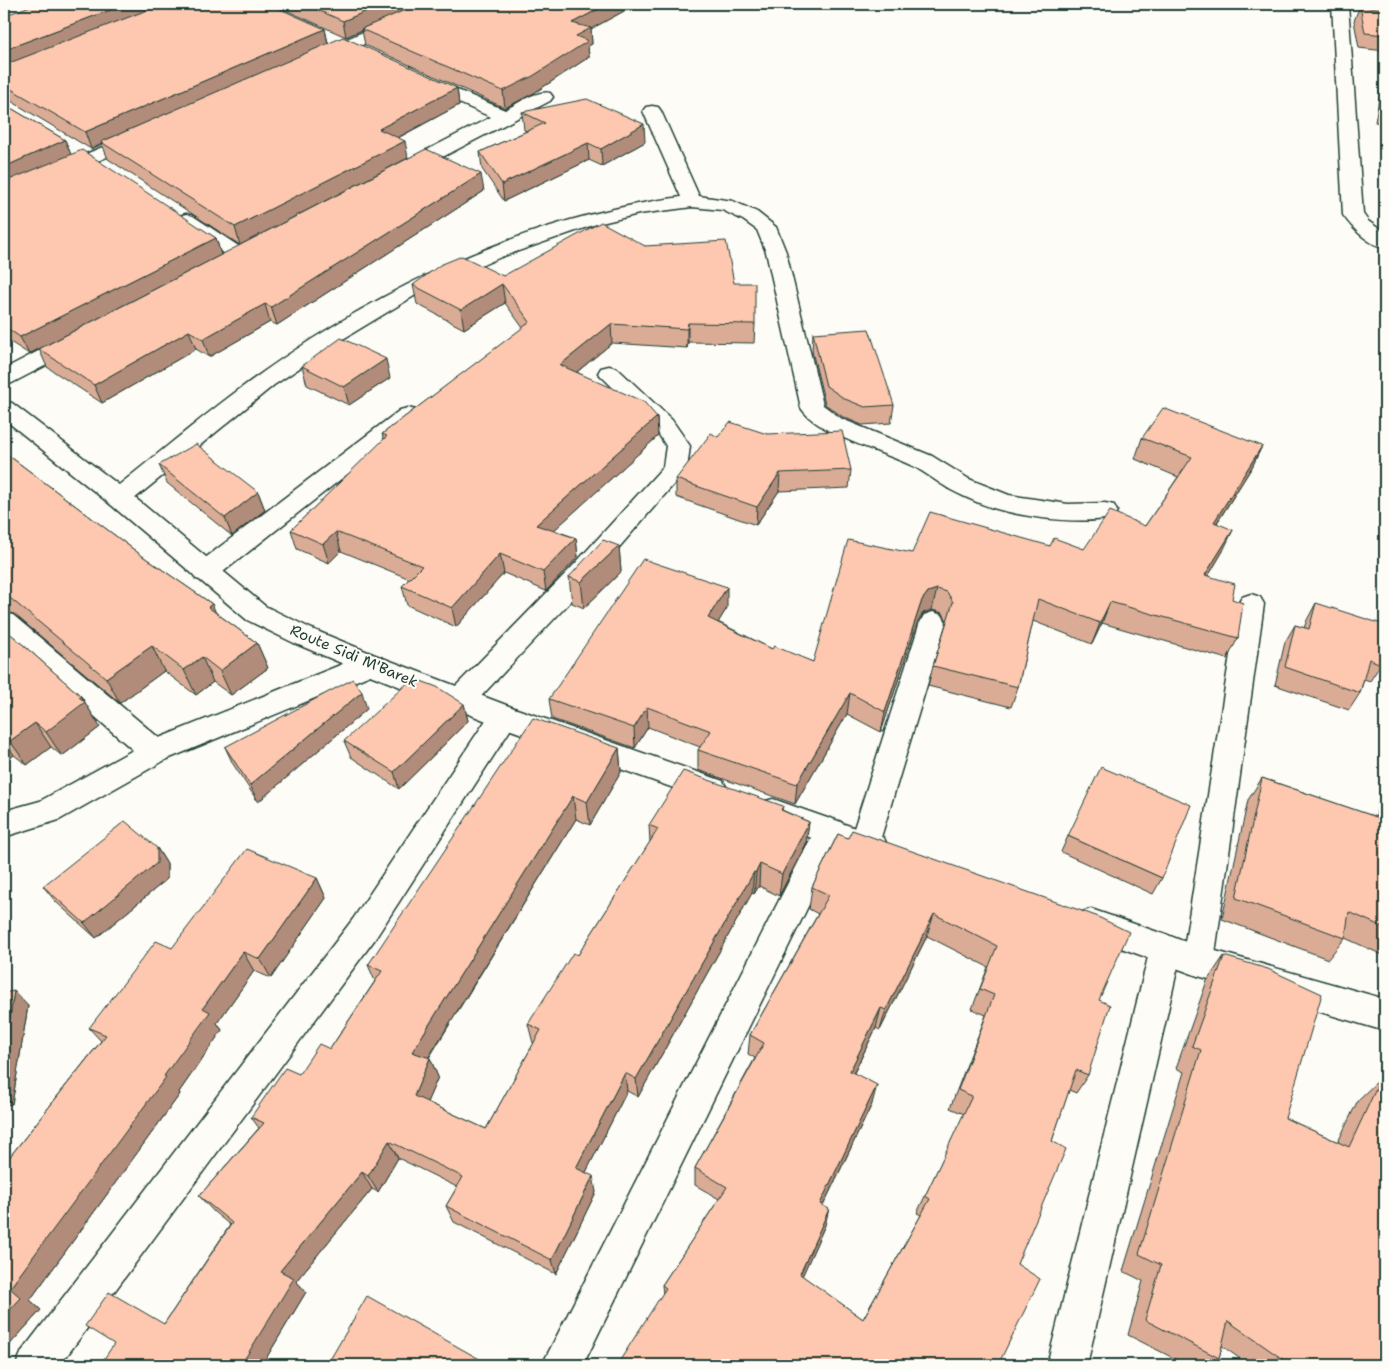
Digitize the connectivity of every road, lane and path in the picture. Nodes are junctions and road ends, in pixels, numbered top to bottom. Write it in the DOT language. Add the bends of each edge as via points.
graph roads {
  1 [pos="439,4"];
  2 [pos="1340,8"];
  3 [pos="1358,15"];
  4 [pos="331,38"];
  5 [pos="347,46"];
  6 [pos="365,54"];
  7 [pos="303,65"];
  8 [pos="408,74"];
  9 [pos="544,97"];
  10 [pos="652,112"];
  11 [pos="505,117"];
  12 [pos="152,131"];
  13 [pos="82,153"];
  14 [pos="106,169"];
  15 [pos="381,181"];
  16 [pos="4,196"];
  17 [pos="692,202"];
  18 [pos="173,212"];
  19 [pos="1385,242"];
  20 [pos="257,246"];
  21 [pos="240,255"];
  22 [pos="222,264"];
  23 [pos="91,332"];
  24 [pos="609,373"];
  25 [pos="4,378"];
  26 [pos="4,408"];
  27 [pos="408,415"];
  28 [pos="119,498"];
  29 [pos="1105,511"];
  30 [pos="205,572"];
  31 [pos="1251,604"];
  32 [pos="4,622"];
  33 [pos="933,622"];
  34 [pos="370,664"];
  35 [pos="461,699"];
  36 [pos="504,716"];
  37 [pos="155,752"];
  38 [pos="4,824"];
  39 [pos="830,831"];
  40 [pos="864,844"];
  41 [pos="902,857"];
  42 [pos="1062,913"];
  43 [pos="1166,949"];
  44 [pos="1198,960"];
  45 [pos="1385,1015"];
  46 [pos="36,1365"];
  47 [pos="562,1365"];
  48 [pos="1067,1365"];
  1 -- 5 [label="street"];
  2 -- 3 [label="street"];
  2 -- 19 [label="street" via="1353,215"];
  4 -- 5 [label="street"];
  5 -- 6 [label="street"];
  5 -- 7 [label="street"];
  8 -- 11 [label="street"];
  9 -- 11 [label="street"];
  10 -- 17 [label="street"];
  11 -- 15 [label="street"];
  12 -- 13 [label="street"];
  13 -- 14 [label="street"];
  13 -- 16 [label="street"];
  17 -- 28 [label="street" via="640,208 586,221 494,253 412,289 335,334 266,380"];
  17 -- 29 [label="street" via="726,205 766,227 776,252 812,408 834,424 924,462 961,485 1004,503 1068,512"];
  18 -- 21 [label="street"];
  20 -- 21 [label="street"];
  21 -- 22 [label="street"];
  23 -- 25 [label="street"];
  24 -- 35 [label="street" via="664,425 678,446 675,469 580,575"];
  26 -- 28 [label="street, Route Sidi M'Barek"];
  27 -- 30 [label="street"];
  28 -- 30 [label="street, Route Sidi M'Barek"];
  30 -- 34 [label="street, Route Sidi M'Barek" via="256,613"];
  31 -- 44 [label="street"];
  32 -- 37 [label="street"];
  33 -- 40 [label="street"];
  34 -- 35 [label="street, Route Sidi M'Barek"];
  34 -- 37 [label="street"];
  35 -- 36 [label="street, Route Sidi M'Barek"];
  36 -- 39 [label="street, Route Sidi M'Barek"];
  36 -- 46 [label="street" via="364,929"];
  37 -- 38 [label="street" via="48,811"];
  39 -- 40 [label="street, Route Sidi M'Barek"];
  39 -- 47 [label="street"];
  40 -- 41 [label="street, Route Sidi M'Barek"];
  42 -- 43 [label="street"];
  43 -- 44 [label="street"];
  43 -- 48 [label="street"];
  44 -- 45 [label="street"];
}
